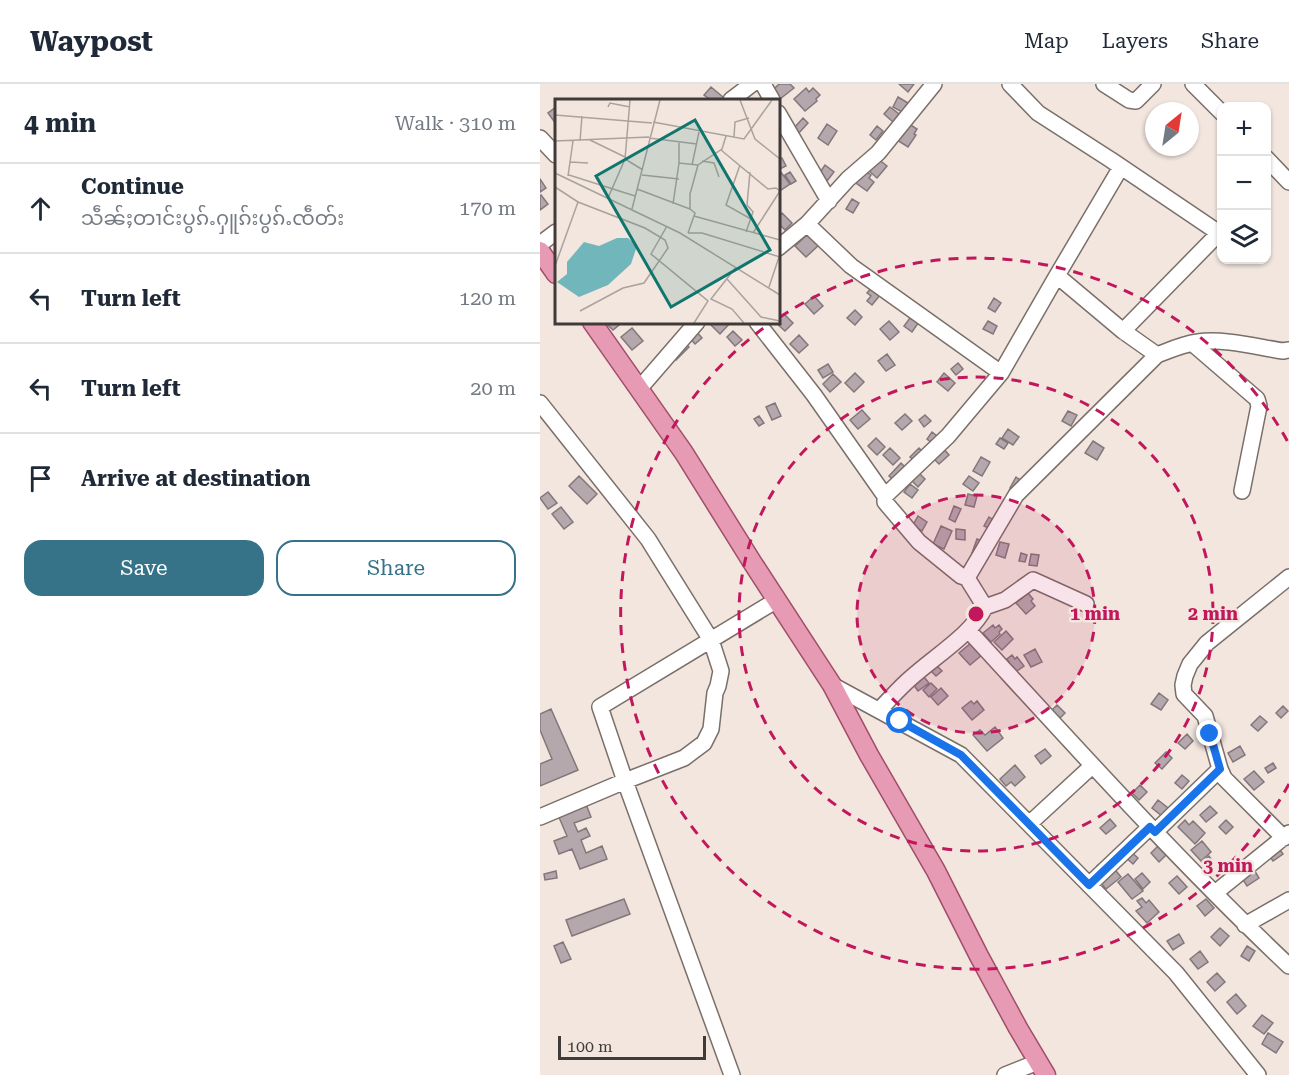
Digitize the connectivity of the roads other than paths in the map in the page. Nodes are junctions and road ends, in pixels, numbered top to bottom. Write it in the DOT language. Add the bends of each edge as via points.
graph roads {
  1 [pos="752,84"];
  2 [pos="763,84"];
  3 [pos="934,84"];
  4 [pos="1010,84"];
  5 [pos="1104,84"];
  6 [pos="1153,84"];
  7 [pos="1193,84"];
  8 [pos="732,99"];
  9 [pos="771,99"];
  10 [pos="1217,109"];
  11 [pos="780,116"];
  12 [pos="540,138"];
  13 [pos="555,154"];
  14 [pos="1271,163"];
  15 [pos="1121,166"];
  16 [pos="1289,182"];
  17 [pos="829,201"];
  18 [pos="807,224"];
  19 [pos="1217,229"];
  20 [pos="555,233"];
  21 [pos="1217,234"];
  22 [pos="540,244"];
  23 [pos="780,246"];
  24 [pos="540,251"];
  25 [pos="555,273"];
  26 [pos="1055,279"];
  27 [pos="593,324"];
  28 [pos="695,324"];
  29 [pos="759,324"];
  30 [pos="1123,331"];
  31 [pos="1192,343"];
  32 [pos="1289,350"];
  33 [pos="1157,355"];
  34 [pos="1001,373"];
  35 [pos="639,389"];
  36 [pos="540,403"];
  37 [pos="1242,491"];
  38 [pos="885,496"];
  39 [pos="1289,577"];
  40 [pos="967,578"];
  41 [pos="777,600"];
  42 [pos="1086,603"];
  43 [pos="985,607"];
  44 [pos="968,630"];
  45 [pos="711,640"];
  46 [pos="832,685"];
  47 [pos="879,710"];
  48 [pos="1092,765"];
  49 [pos="1220,769"];
  50 [pos="624,781"];
  51 [pos="540,816"];
  52 [pos="1029,824"];
  53 [pos="1153,830"];
  54 [pos="1286,836"];
  55 [pos="1089,885"];
  56 [pos="1215,893"];
  57 [pos="1289,900"];
  58 [pos="1245,925"];
  59 [pos="1289,966"];
  60 [pos="1042,1068"];
  61 [pos="732,1075"];
  62 [pos="1005,1075"];
  63 [pos="1258,1075"];
  1 -- 8 [label="street"];
  2 -- 9 [label="street"];
  3 -- 17 [label="street" via="878,153"];
  4 -- 15 [label="street" via="1038,113"];
  5 -- 6 [label="street" via="1136,101"];
  7 -- 10 [label="street"];
  11 -- 17 [label="street"];
  12 -- 13 [label="street"];
  14 -- 16 [label="street"];
  15 -- 19 [label="street"];
  15 -- 26 [label="street"];
  17 -- 18 [label="street"];
  18 -- 23 [label="street"];
  18 -- 34 [label="street" via="851,266"];
  20 -- 22 [label="street"];
  21 -- 30 [label="street"];
  24 -- 25 [label="main road"];
  26 -- 30 [label="street" via="1061,279"];
  26 -- 34 [label="street"];
  27 -- 35 [label="main road"];
  28 -- 35 [label="street"];
  29 -- 38 [label="street"];
  30 -- 33 [label="street"];
  31 -- 32 [label="street"];
  31 -- 33 [label="street"];
  31 -- 37 [label="street" via="1257,399"];
  33 -- 40 [label="street" via="1016,495"];
  34 -- 38 [label="street" via="948,436"];
  35 -- 41 [label="main road"];
  36 -- 45 [label="street" via="648,539"];
  38 -- 40 [label="street" via="885,502 919,542"];
  39 -- 49 [label="street" via="1207,643 1185,676 1184,694 1205,716"];
  40 -- 43 [label="street"];
  41 -- 45 [label="street"];
  41 -- 46 [label="main road"];
  42 -- 43 [label="street" via="1033,580 1005,600"];
  43 -- 44 [label="street"];
  44 -- 47 [label="street" via="909,678"];
  44 -- 48 [label="street"];
  45 -- 50 [label="street" via="721,671 711,729 704,743 684,758"];
  45 -- 50 [label="street" via="600,707"];
  46 -- 47 [label="street"];
  46 -- 60 [label="main road"];
  47 -- 52 [label="street" via="961,755"];
  48 -- 52 [label="street"];
  48 -- 53 [label="street"];
  49 -- 53 [label="street"];
  49 -- 54 [label="street" via="1224,778"];
  50 -- 51 [label="street"];
  50 -- 61 [label="street"];
  52 -- 55 [label="street"];
  53 -- 55 [label="street"];
  53 -- 56 [label="street"];
  54 -- 56 [label="street"];
  55 -- 63 [label="street" via="1176,973"];
  56 -- 58 [label="street"];
  57 -- 58 [label="street"];
  58 -- 59 [label="street"];
  60 -- 62 [label="street"];
}
